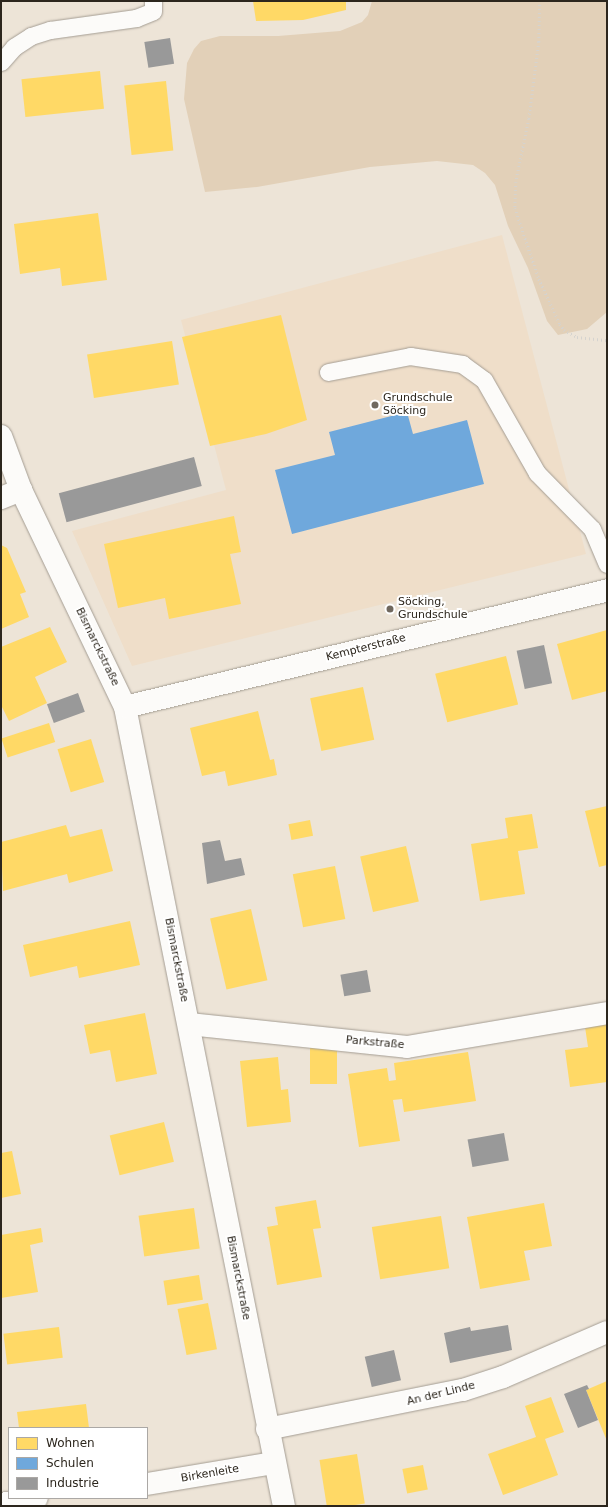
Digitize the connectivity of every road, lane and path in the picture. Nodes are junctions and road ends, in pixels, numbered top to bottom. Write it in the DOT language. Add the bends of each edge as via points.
graph roads {
  1 [pos="153,1"];
  2 [pos="540,1"];
  3 [pos="1,62"];
  4 [pos="607,340"];
  5 [pos="328,372"];
  6 [pos="1,436"];
  7 [pos="11,494"];
  8 [pos="607,564"];
  9 [pos="607,590"];
  10 [pos="125,707"];
  11 [pos="607,1013"];
  12 [pos="189,1024"];
  13 [pos="607,1332"];
  14 [pos="267,1429"];
  15 [pos="274,1463"];
  16 [pos="148,1484"];
  17 [pos="31,1499"];
  18 [pos="1,1504"];
  19 [pos="284,1506"];
  1 -- 3 [label="lane" via="153,11 136,18 50,30 31,36 14,47"];
  2 -- 4 [label="path" via="539,42 529,119 516,182 515,208 538,279 564,330 577,337"];
  5 -- 8 [label="lane" via="410,356 462,364 484,380 537,473 592,529"];
  6 -- 7 [label="street, Bismarckstraße"];
  7 -- 10 [label="street, Bismarckstraße"];
  9 -- 10 [label="street, Kempterstraße"];
  10 -- 12 [label="street, Bismarckstraße"];
  11 -- 12 [label="street, Parkstraße" via="407,1047"];
  12 -- 14 [label="street, Bismarckstraße"];
  13 -- 14 [label="street, An der Linde" via="503,1377 463,1390"];
  14 -- 15 [label="street, Bismarckstraße"];
  15 -- 16 [label="street, Birkenleite"];
  15 -- 19 [label="street, Bismarckstraße"];
  17 -- 18 [label="street"];
}
